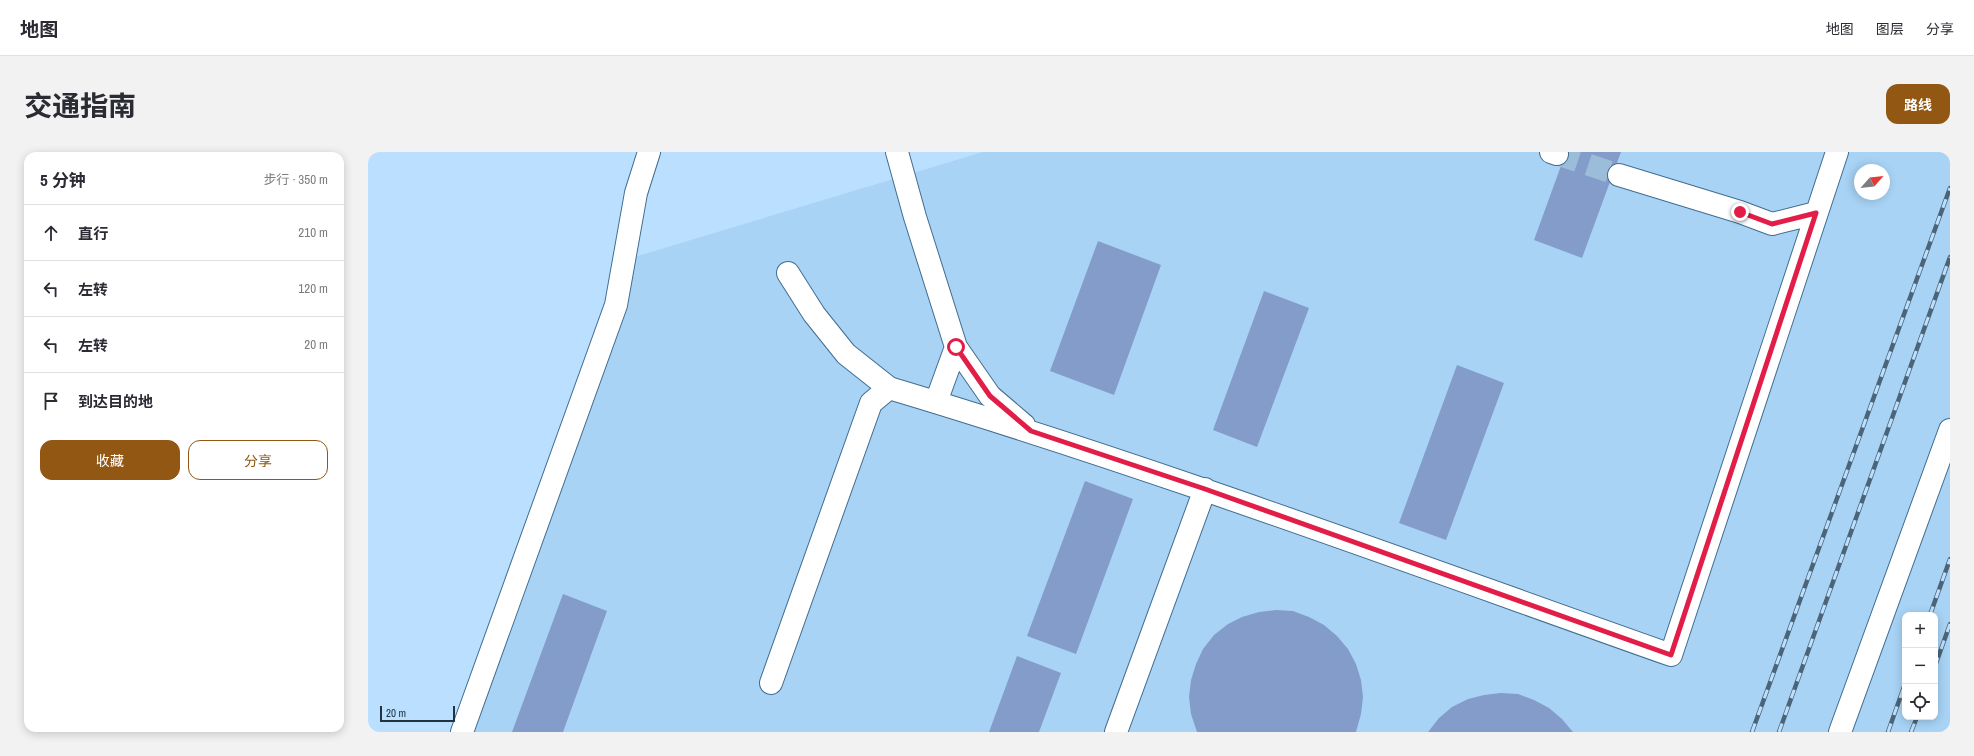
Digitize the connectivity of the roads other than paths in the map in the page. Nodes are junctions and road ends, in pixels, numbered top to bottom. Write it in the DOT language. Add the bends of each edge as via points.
graph roads {
  1 [pos="649,152"];
  2 [pos="897,152"];
  3 [pos="1838,152"];
  4 [pos="1619,175"];
  5 [pos="1816,213"];
  6 [pos="788,273"];
  7 [pos="956,347"];
  8 [pos="889,388"];
  9 [pos="936,402"];
  10 [pos="1950,430"];
  11 [pos="1031,431"];
  12 [pos="1205,489"];
  13 [pos="771,683"];
  14 [pos="462,732"];
  15 [pos="1116,732"];
  16 [pos="1840,732"];
  1 -- 14 [label="street" via="636,193 616,305"];
  2 -- 7 [label="street"];
  3 -- 5 [label="street"];
  4 -- 5 [label="street" via="1772,224"];
  5 -- 12 [label="street" via="1671,655"];
  6 -- 8 [label="street" via="814,314 846,354"];
  7 -- 9 [label="street"];
  7 -- 11 [label="street" via="990,396"];
  8 -- 9 [label="street"];
  8 -- 13 [label="street" via="871,403"];
  9 -- 11 [label="street"];
  10 -- 16 [label="street"];
  11 -- 12 [label="street"];
  12 -- 15 [label="street"];
}
